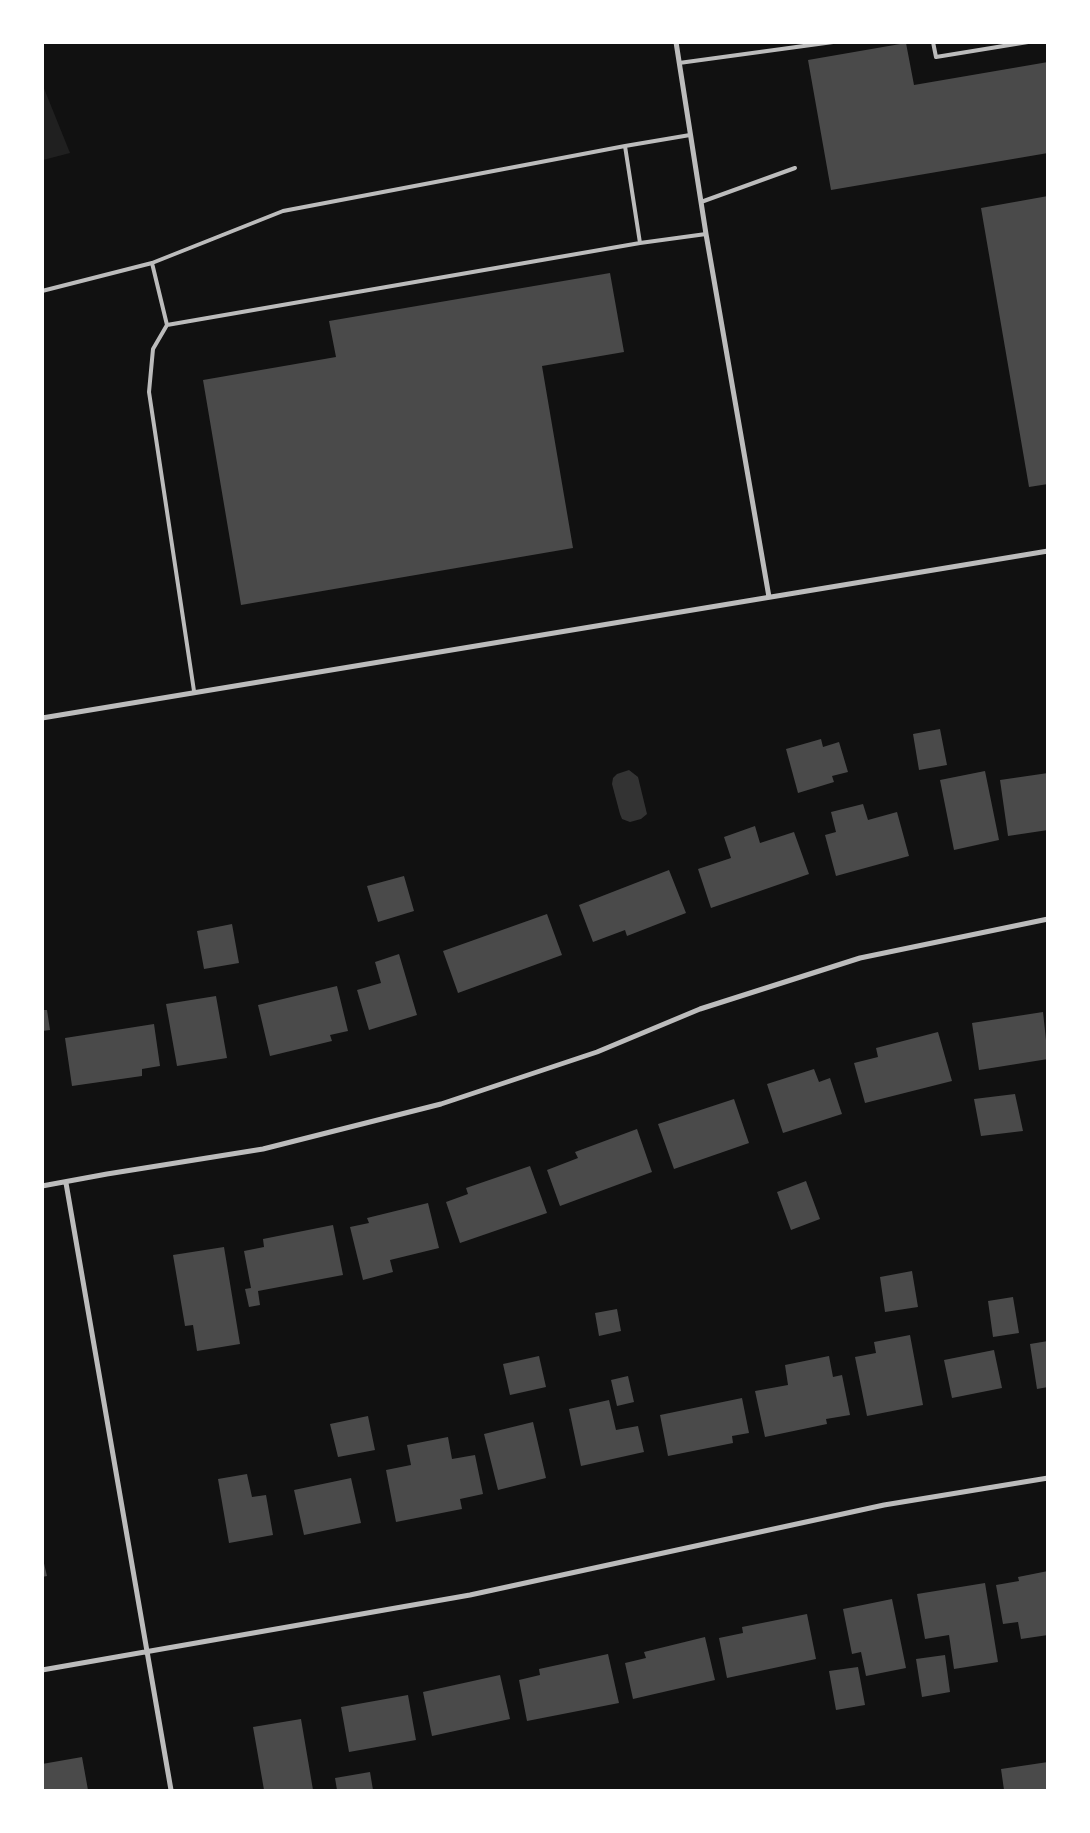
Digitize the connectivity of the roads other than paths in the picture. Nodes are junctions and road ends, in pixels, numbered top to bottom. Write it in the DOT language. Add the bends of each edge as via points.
graph roads {
  1 [pos="676,42"];
  2 [pos="833,42"];
  3 [pos="934,42"];
  4 [pos="1028,42"];
  5 [pos="679,63"];
  6 [pos="690,135"];
  7 [pos="625,146"];
  8 [pos="795,168"];
  9 [pos="701,202"];
  10 [pos="706,234"];
  11 [pos="640,243"];
  12 [pos="152,263"];
  13 [pos="42,291"];
  14 [pos="167,325"];
  15 [pos="1048,550"];
  16 [pos="769,597"];
  17 [pos="194,691"];
  18 [pos="42,718"];
  19 [pos="1048,920"];
  20 [pos="66,1182"];
  21 [pos="42,1186"];
  22 [pos="1048,1478"];
  23 [pos="148,1652"];
  24 [pos="42,1670"];
  25 [pos="171,1790"];
  1 -- 5 [label="street"];
  2 -- 5 [label="lane"];
  3 -- 4 [label="lane" via="936,57"];
  5 -- 6 [label="street"];
  6 -- 7 [label="lane"];
  6 -- 9 [label="street"];
  7 -- 11 [label="lane"];
  7 -- 12 [label="lane" via="283,211"];
  8 -- 9 [label="lane"];
  9 -- 10 [label="street"];
  10 -- 11 [label="lane"];
  10 -- 16 [label="street"];
  11 -- 14 [label="lane"];
  12 -- 13 [label="lane"];
  12 -- 14 [label="lane"];
  14 -- 17 [label="lane" via="152,349 149,392"];
  15 -- 16 [label="street"];
  16 -- 17 [label="street"];
  17 -- 18 [label="street"];
  19 -- 20 [label="street" via="860,958 700,1009 597,1052 441,1104 263,1149"];
  20 -- 21 [label="street"];
  20 -- 23 [label="street"];
  22 -- 23 [label="street" via="884,1505 470,1595"];
  23 -- 24 [label="street"];
  23 -- 25 [label="street"];
}
